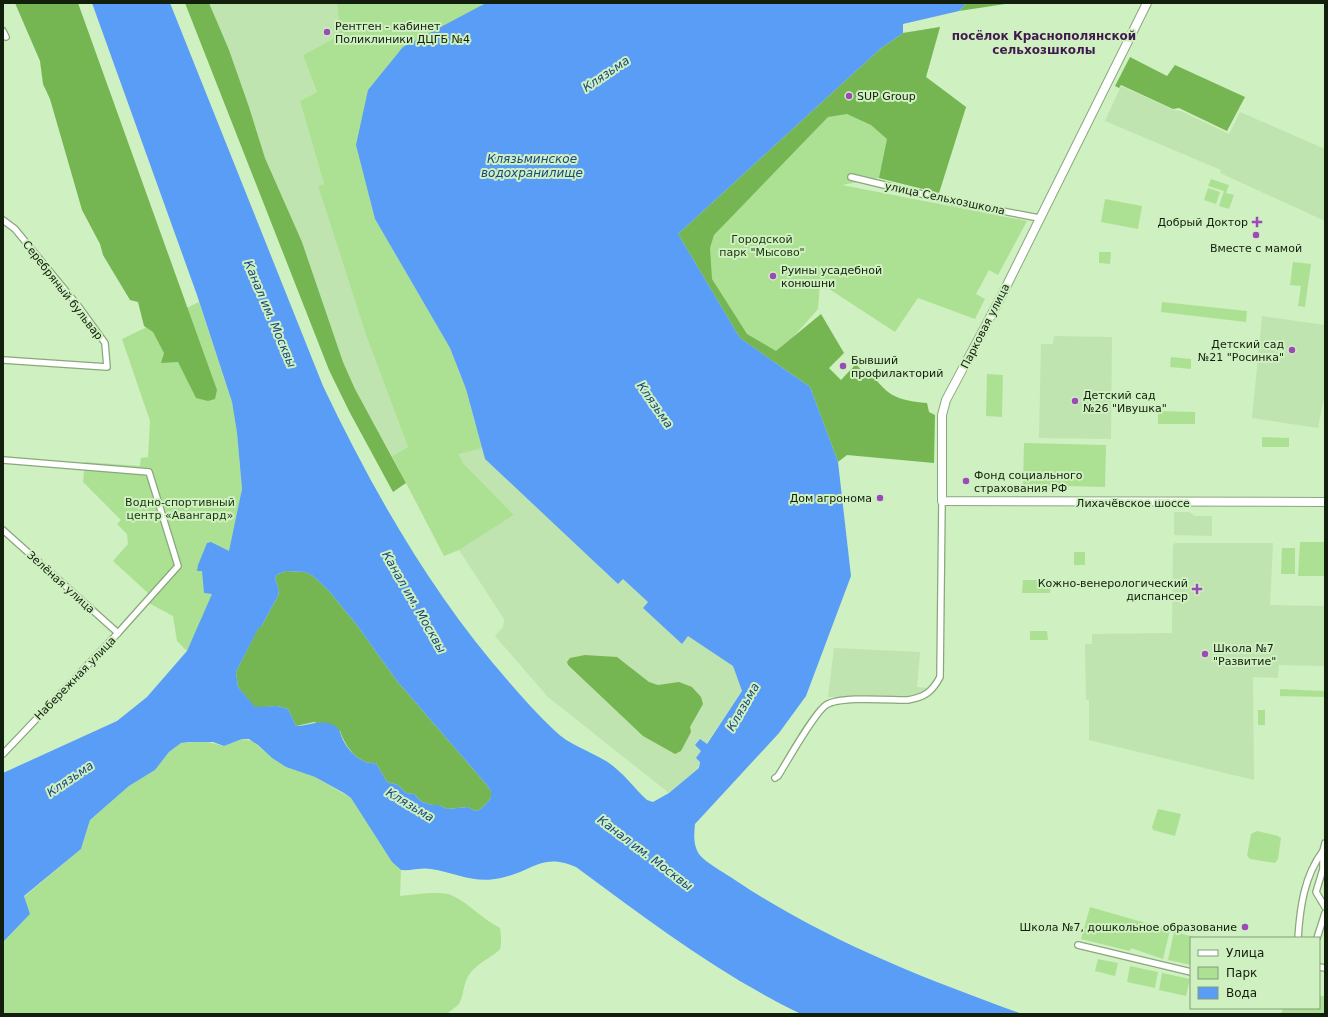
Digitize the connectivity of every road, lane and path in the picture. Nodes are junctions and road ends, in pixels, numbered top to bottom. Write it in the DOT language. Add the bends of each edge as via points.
graph roads {
  1 [pos="1148,3"];
  2 [pos="3,31"];
  3 [pos="6,37"];
  4 [pos="851,177"];
  5 [pos="1039,218"];
  6 [pos="3,220"];
  7 [pos="3,360"];
  8 [pos="3,460"];
  9 [pos="942,501"];
  10 [pos="1325,502"];
  11 [pos="3,530"];
  12 [pos="118,633"];
  13 [pos="3,754"];
  14 [pos="775,778"];
  15 [pos="1325,843"];
  16 [pos="1323,851"];
  17 [pos="1325,907"];
  18 [pos="1325,913"];
  19 [pos="1298,937"];
  20 [pos="1317,937"];
  21 [pos="1078,945"];
  22 [pos="1190,972"];
  1 -- 5 [label="street, Парковая улица"];
  2 -- 3 [label="street"];
  4 -- 5 [label="street, улица Сельхозшкола" via="955,202"];
  5 -- 9 [label="street, Парковая улица" via="944,407"];
  6 -- 7 [label="street, Серебряный бульвар" via="15,229 105,343 107,367"];
  8 -- 12 [label="street, Набережная улица" via="149,472 178,566"];
  9 -- 10 [label="street, Лихачёвское шоссе"];
  9 -- 14 [label="street, Парковая улица" via="940,677 929,693 919,698 837,701 826,705"];
  11 -- 12 [label="street, Зелёная улица"];
  12 -- 13 [label="street, Набережная улица"];
  15 -- 16 [label="street"];
  16 -- 17 [label="street" via="1316,892"];
  16 -- 19 [label="street" via="1314,863 1302,899"];
  18 -- 20 [label="street"];
  21 -- 22 [label="street"];
}
